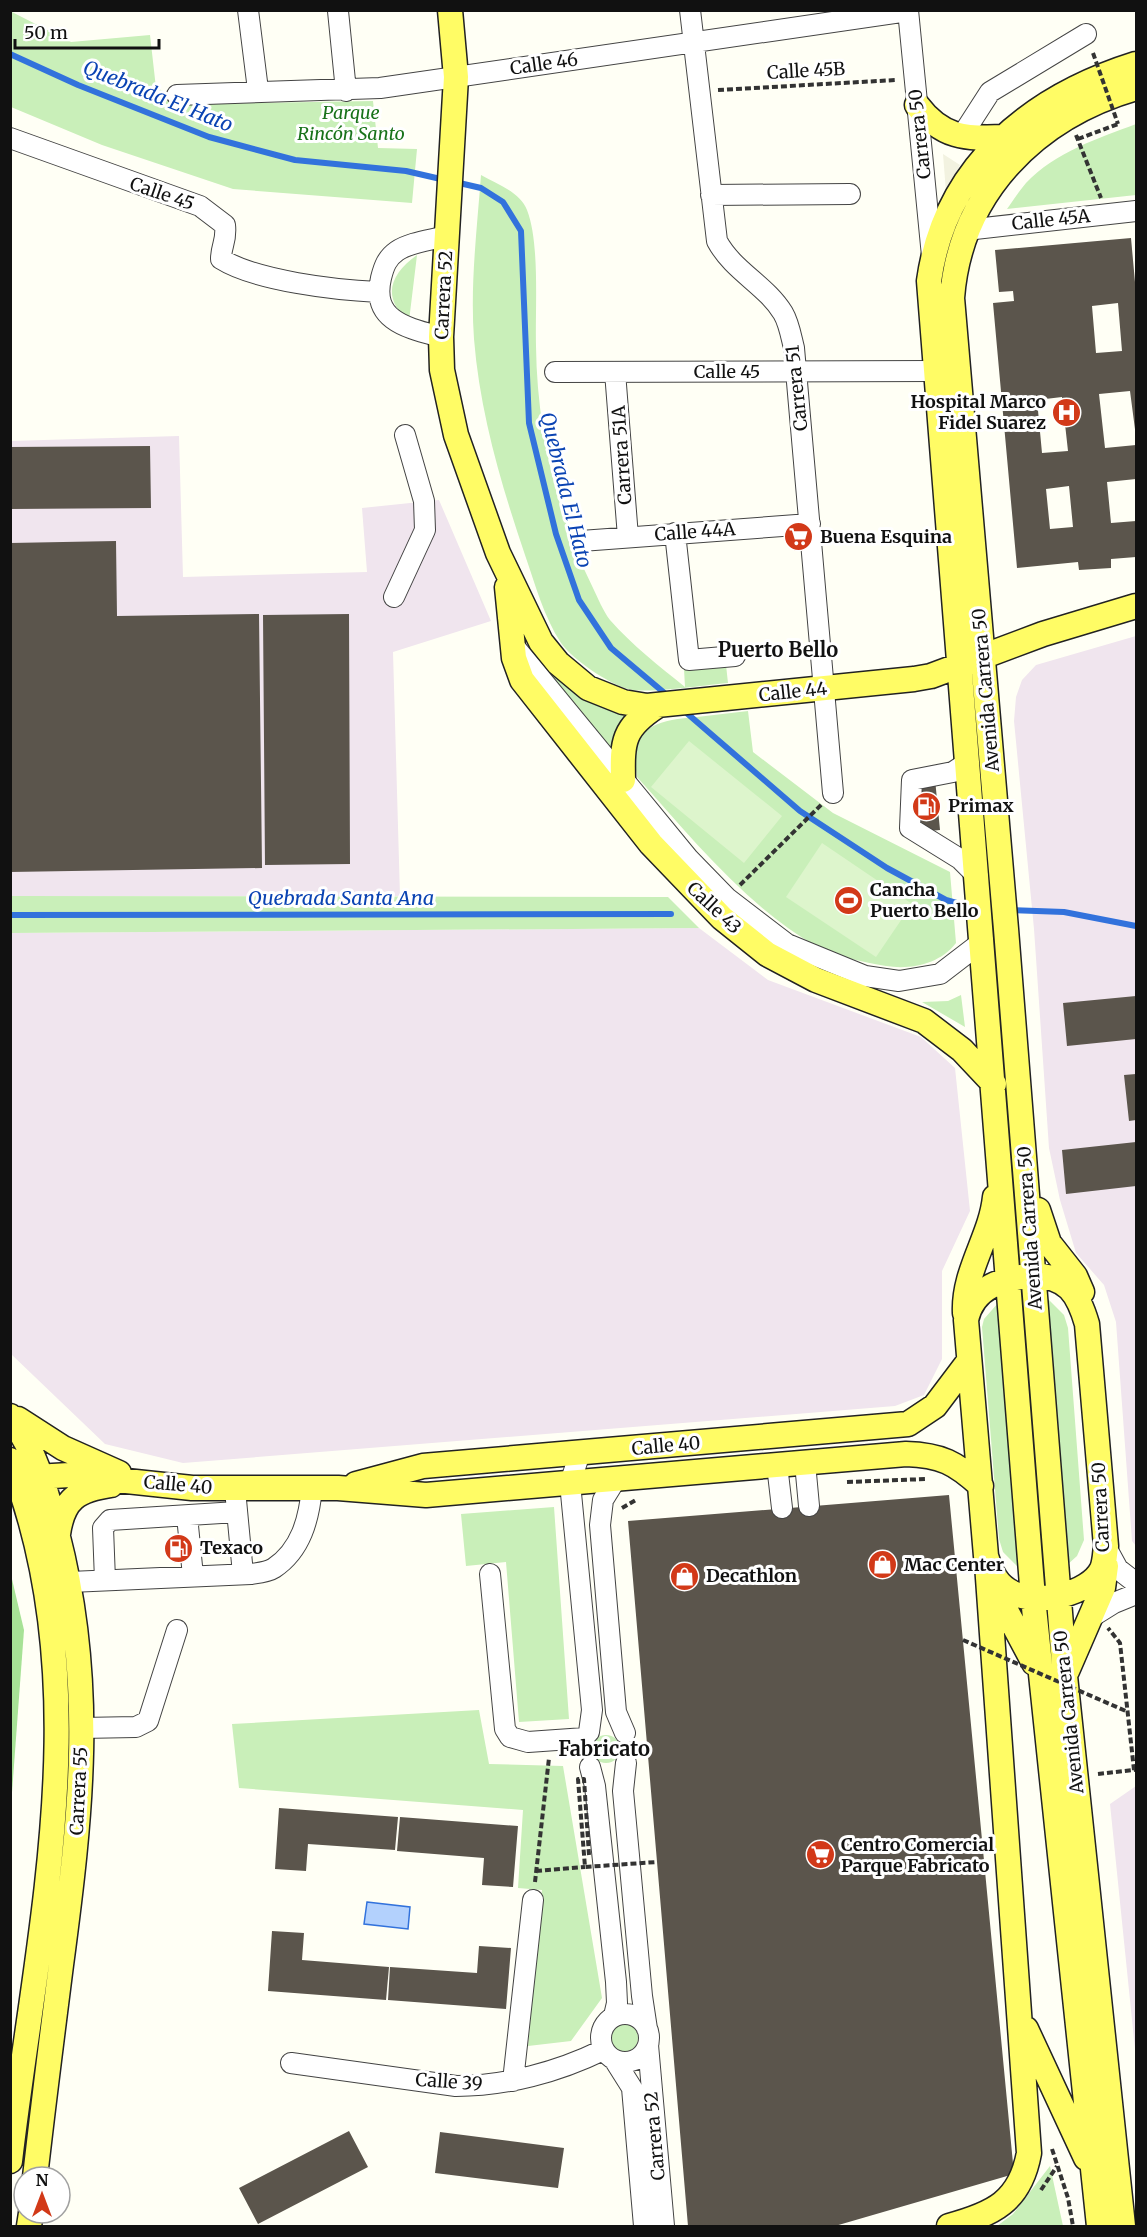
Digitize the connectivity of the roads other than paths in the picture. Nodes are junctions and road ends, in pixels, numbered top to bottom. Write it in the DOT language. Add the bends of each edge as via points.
graph roads {
  1 [pos="248,10"];
  2 [pos="450,10"];
  3 [pos="690,10"];
  4 [pos="338,11"];
  5 [pos="908,11"];
  6 [pos="1086,34"];
  7 [pos="694,42"];
  8 [pos="1137,64"];
  9 [pos="456,77"];
  10 [pos="1137,88"];
  11 [pos="258,90"];
  12 [pos="346,91"];
  13 [pos="177,95"];
  14 [pos="917,105"];
  15 [pos="961,136"];
  16 [pos="1004,136"];
  17 [pos="10,138"];
  18 [pos="850,194"];
  19 [pos="711,195"];
  20 [pos="1137,211"];
  21 [pos="966,230"];
  22 [pos="447,236"];
  23 [pos="932,258"];
  24 [pos="378,291"];
  25 [pos="441,337"];
  26 [pos="796,371"];
  27 [pos="935,371"];
  28 [pos="555,372"];
  29 [pos="615,372"];
  30 [pos="405,435"];
  31 [pos="810,524"];
  32 [pos="675,534"];
  33 [pos="628,537"];
  34 [pos="581,540"];
  35 [pos="505,570"];
  36 [pos="394,597"];
  37 [pos="1137,606"];
  38 [pos="513,645"];
  39 [pos="735,656"];
  40 [pos="983,656"];
  41 [pos="959,666"];
  42 [pos="824,688"];
  43 [pos="657,706"];
  44 [pos="968,762"];
  45 [pos="623,780"];
  46 [pos="828,798"];
  47 [pos="978,877"];
  48 [pos="983,936"];
  49 [pos="994,1084"];
  50 [pos="1024,1153"];
  51 [pos="999,1156"];
  52 [pos="1034,1275"];
  53 [pos="1009,1278"];
  54 [pos="1087,1324"];
  55 [pos="966,1330"];
  56 [pos="969,1361"];
  57 [pos="10,1415"];
  58 [pos="580,1453"];
  59 [pos="805,1463"];
  60 [pos="777,1465"];
  61 [pos="14,1469"];
  62 [pos="43,1476"];
  63 [pos="616,1479"];
  64 [pos="570,1483"];
  65 [pos="154,1484"];
  66 [pos="981,1486"];
  67 [pos="312,1488"];
  68 [pos="338,1488"];
  69 [pos="236,1500"];
  70 [pos="809,1506"];
  71 [pos="782,1508"];
  72 [pos="186,1516"];
  73 [pos="165,1517"];
  74 [pos="58,1534"];
  75 [pos="1106,1546"];
  76 [pos="986,1556"];
  77 [pos="243,1574"];
  78 [pos="490,1574"];
  79 [pos="193,1576"];
  80 [pos="105,1581"];
  81 [pos="70,1582"];
  82 [pos="1137,1583"];
  83 [pos="1137,1594"];
  84 [pos="1058,1595"];
  85 [pos="1033,1598"];
  86 [pos="1099,1623"];
  87 [pos="177,1630"];
  88 [pos="1053,1676"];
  89 [pos="81,1728"];
  90 [pos="625,1733"];
  91 [pos="587,1735"];
  92 [pos="626,1764"];
  93 [pos="590,1767"];
  94 [pos="533,1900"];
  95 [pos="1019,2013"];
  96 [pos="614,2016"];
  97 [pos="648,2037"];
  98 [pos="609,2055"];
  99 [pos="291,2063"];
  100 [pos="513,2081"];
  101 [pos="10,2161"];
  102 [pos="36,2165"];
  103 [pos="1093,2175"];
  104 [pos="958,2224"];
  105 [pos="644,2226"];
  106 [pos="664,2226"];
  107 [pos="1099,2226"];
  108 [pos="1124,2226"];
  1 -- 11 [label="street"];
  2 -- 9 [label="main road, Carrera 52"];
  3 -- 7 [label="street, Carrera 51"];
  4 -- 12 [label="street"];
  5 -- 7 [label="street, Calle 46"];
  5 -- 14 [label="street, Carrera 50"];
  6 -- 15 [label="street" via="990,92"];
  7 -- 9 [label="street, Calle 46"];
  7 -- 19 [label="street, Carrera 51"];
  8 -- 16 [label="main road, Avenida Carrera 50" via="1064,93"];
  9 -- 12 [label="street, Calle 46"];
  9 -- 22 [label="main road, Carrera 52"];
  10 -- 21 [label="main road, Avenida Carrera 50" via="1089,106 1030,145 1004,169"];
  11 -- 12 [label="street, Calle 46"];
  11 -- 13 [label="street, Calle 46"];
  14 -- 15 [label="main road" via="938,127"];
  14 -- 23 [label="street, Carrera 50"];
  15 -- 16 [label="main road"];
  16 -- 23 [label="main road, Avenida Carrera 50" via="974,169 955,198"];
  17 -- 24 [label="street, Calle 45" via="200,206 225,225 227,240 221,259 233,267 296,282"];
  18 -- 19 [label="street"];
  19 -- 26 [label="street, Carrera 51" via="717,241 733,264 784,314"];
  20 -- 21 [label="street, Calle 45A"];
  21 -- 40 [label="main road, Avenida Carrera 50" via="954,273 952,322"];
  22 -- 24 [label="street" via="399,249 384,263"];
  22 -- 25 [label="main road, Carrera 52"];
  23 -- 27 [label="main road, Avenida Carrera 50" via="929,305"];
  24 -- 25 [label="street" via="388,315 409,329"];
  25 -- 35 [label="main road, Carrera 52" via="444,381 456,435"];
  26 -- 27 [label="street, Calle 45"];
  26 -- 29 [label="street, Calle 45"];
  26 -- 31 [label="street, Carrera 51"];
  27 -- 41 [label="main road, Avenida Carrera 50"];
  28 -- 29 [label="street, Calle 45"];
  29 -- 33 [label="street, Carrera 51A"];
  30 -- 36 [label="street" via="424,501 425,530"];
  31 -- 32 [label="street, Calle 44A"];
  31 -- 42 [label="street, Carrera 51"];
  32 -- 33 [label="street, Calle 44A"];
  32 -- 39 [label="street" via="689,660"];
  33 -- 34 [label="street, Calle 44A"];
  35 -- 38 [label="main road, Calle 43"];
  35 -- 43 [label="main road, Calle 44" via="541,642 571,676 605,696"];
  37 -- 40 [label="main road, Calle 44"];
  38 -- 45 [label="street, Calle 43"];
  38 -- 49 [label="main road, Calle 43" via="518,671 527,687 651,844 722,918 788,966 930,1025 962,1050"];
  40 -- 41 [label="main road, Calle 44"];
  40 -- 50 [label="main road, Avenida Carrera 50"];
  41 -- 42 [label="main road, Calle 44" via="914,679"];
  41 -- 44 [label="main road, Avenida Carrera 50"];
  42 -- 43 [label="main road, Calle 44"];
  42 -- 46 [label="street, Carrera 51"];
  43 -- 45 [label="main road" via="636,721 624,739"];
  44 -- 47 [label="main road, Avenida Carrera 50"];
  44 -- 47 [label="street" via="953,772 912,780 910,828 960,859"];
  45 -- 48 [label="street, Calle 43" via="727,898 767,931 813,957 865,976 899,981 940,974"];
  47 -- 48 [label="main road, Avenida Carrera 50"];
  48 -- 49 [label="main road, Avenida Carrera 50"];
  49 -- 51 [label="main road, Avenida Carrera 50"];
  50 -- 52 [label="main road, Avenida Carrera 50"];
  50 -- 54 [label="main road" via="1044,1233 1082,1290"];
  51 -- 53 [label="main road, Avenida Carrera 50"];
  51 -- 55 [label="main road" via="991,1221 967,1286"];
  52 -- 53 [label="main road, Carrera 50"];
  52 -- 54 [label="main road, Carrera 50" via="1063,1282 1081,1304"];
  52 -- 84 [label="main road, Avenida Carrera 50"];
  53 -- 55 [label="main road, Carrera 50" via="978,1294 968,1310"];
  53 -- 85 [label="main road, Avenida Carrera 50"];
  54 -- 75 [label="main road, Carrera 50"];
  55 -- 56 [label="main road, Carrera 50"];
  56 -- 58 [label="main road, Calle 40" via="935,1406 908,1424"];
  56 -- 66 [label="main road, Carrera 50"];
  57 -- 62 [label="main road, Carrera 55"];
  57 -- 65 [label="main road" via="63,1448"];
  58 -- 64 [label="street"];
  58 -- 68 [label="main road, Calle 40" via="423,1466"];
  59 -- 60 [label="main road, Calle 40"];
  59 -- 66 [label="main road, Calle 40" via="930,1455 953,1464"];
  59 -- 70 [label="street"];
  60 -- 63 [label="main road, Calle 40"];
  60 -- 71 [label="street"];
  61 -- 62 [label="main road, Calle 40"];
  61 -- 101 [label="main road, Carrera 55" via="48,1599 58,1712 53,1835"];
  62 -- 65 [label="main road, Calle 40"];
  62 -- 74 [label="main road, Carrera 55"];
  63 -- 64 [label="main road, Calle 40"];
  63 -- 90 [label="street" via="603,1500 600,1525 616,1713"];
  64 -- 68 [label="main road, Calle 40" via="426,1495"];
  64 -- 91 [label="street" via="592,1710"];
  65 -- 69 [label="main road, Calle 40"];
  65 -- 73 [label="street"];
  65 -- 74 [label="main road" via="107,1486 80,1493 63,1510"];
  66 -- 76 [label="main road, Carrera 50"];
  67 -- 68 [label="main road, Calle 40"];
  67 -- 69 [label="main road, Calle 40"];
  67 -- 77 [label="street" via="309,1518 291,1551 273,1569"];
  69 -- 72 [label="street"];
  69 -- 77 [label="street"];
  72 -- 73 [label="street"];
  72 -- 79 [label="street"];
  73 -- 80 [label="street" via="105,1523"];
  74 -- 81 [label="main road, Carrera 55"];
  75 -- 82 [label="street" via="1118,1569"];
  75 -- 84 [label="main road, Carrera 50" via="1103,1568 1095,1579 1075,1591"];
  75 -- 86 [label="main road"];
  76 -- 85 [label="main road, Carrera 50" via="994,1578 1001,1585 1012,1593"];
  76 -- 88 [label="main road" via="997,1596"];
  76 -- 95 [label="main road"];
  77 -- 79 [label="street"];
  78 -- 91 [label="street" via="505,1729 518,1741"];
  79 -- 80 [label="street"];
  80 -- 81 [label="street"];
  81 -- 89 [label="main road, Carrera 55" via="79,1660"];
  83 -- 86 [label="street" via="1114,1603"];
  84 -- 85 [label="main road, Carrera 50"];
  84 -- 88 [label="main road, Avenida Carrera 50"];
  85 -- 88 [label="main road, Avenida Carrera 50"];
  86 -- 88 [label="main road"];
  87 -- 89 [label="street" via="148,1721 136,1727"];
  88 -- 103 [label="main road, Avenida Carrera 50"];
  88 -- 108 [label="main road, Avenida Carrera 50"];
  89 -- 102 [label="main road, Carrera 55" via="79,1822"];
  90 -- 91 [label="street" via="603,1725"];
  90 -- 92 [label="street" via="631,1748"];
  91 -- 93 [label="street" via="582,1753"];
  92 -- 93 [label="street" via="613,1773 596,1772"];
  92 -- 97 [label="street, Carrera 52" via="623,1791"];
  93 -- 96 [label="street" via="596,1786 616,1982"];
  94 -- 100 [label="street"];
  95 -- 103 [label="main road"];
  95 -- 104 [label="main road" via="1029,2153 1026,2170 1002,2206"];
  96 -- 97 [label="street" via="637,2017"];
  96 -- 98 [label="street" via="600,2035"];
  97 -- 98 [label="street" via="639,2058 631,2062"];
  97 -- 106 [label="street, Carrera 52"];
  98 -- 100 [label="street, Calle 39"];
  98 -- 105 [label="street, Carrera 52" via="632,2088"];
  99 -- 100 [label="street, Calle 39" via="456,2086"];
  103 -- 107 [label="main road, Avenida Carrera 50"];
}
